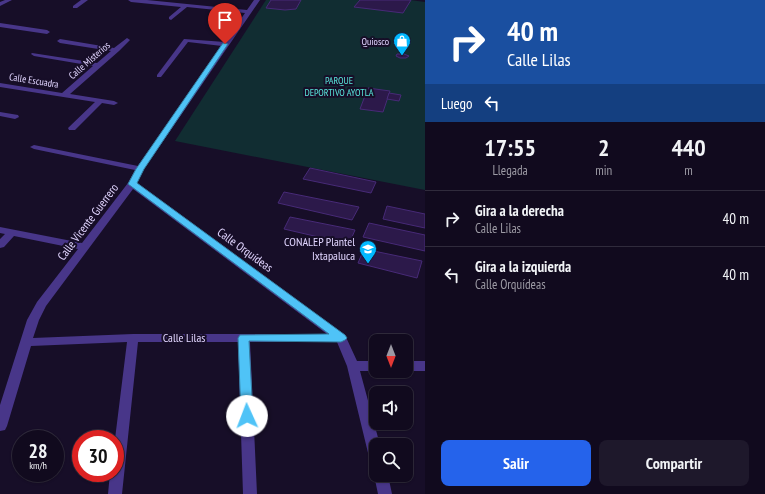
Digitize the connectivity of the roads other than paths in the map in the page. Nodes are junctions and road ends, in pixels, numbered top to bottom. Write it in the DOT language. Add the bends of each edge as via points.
graph roads {
  1 [pos="9,0"];
  2 [pos="85,0"];
  3 [pos="131,0"];
  4 [pos="256,0"];
  5 [pos="0,4"];
  6 [pos="185,6"];
  7 [pos="75,7"];
  8 [pos="248,12"];
  9 [pos="171,18"];
  10 [pos="0,25"];
  11 [pos="47,32"];
  12 [pos="127,40"];
  13 [pos="60,41"];
  14 [pos="225,44"];
  15 [pos="117,50"];
  16 [pos="34,54"];
  17 [pos="98,65"];
  18 [pos="159,76"];
  19 [pos="0,85"];
  20 [pos="64,95"];
  21 [pos="100,101"];
  22 [pos="114,103"];
  23 [pos="0,114"];
  24 [pos="15,117"];
  25 [pos="72,128"];
  26 [pos="34,147"];
  27 [pos="140,169"];
  28 [pos="132,184"];
  29 [pos="0,230"];
  30 [pos="12,232"];
  31 [pos="0,245"];
  32 [pos="85,247"];
  33 [pos="133,338"];
  34 [pos="244,338"];
  35 [pos="341,338"];
  36 [pos="27,342"];
  37 [pos="353,366"];
  38 [pos="369,366"];
  39 [pos="413,366"];
  40 [pos="425,366"];
  41 [pos="0,426"];
  42 [pos="371,438"];
  43 [pos="382,482"];
  44 [pos="116,494"];
  45 [pos="250,494"];
  46 [pos="385,494"];
  1 -- 5 [label="street"];
  2 -- 7 [label="street"];
  3 -- 6 [label="street"];
  4 -- 8 [label="street, Calle Vicente Guerrero"];
  6 -- 8 [label="street"];
  6 -- 9 [label="street"];
  8 -- 14 [label="street, Calle Vicente Guerrero"];
  10 -- 11 [label="street"];
  12 -- 15 [label="street, Calle Misterios"];
  13 -- 15 [label="street"];
  14 -- 18 [label="street" via="186,40"];
  14 -- 27 [label="street, Calle Vicente Guerrero"];
  15 -- 17 [label="street, Calle Misterios"];
  16 -- 17 [label="street"];
  17 -- 20 [label="street, Calle Misterios"];
  19 -- 20 [label="street, Calle Escuadra"];
  20 -- 21 [label="street, Calle Escuadra"];
  21 -- 22 [label="street, Calle Escuadra"];
  21 -- 25 [label="street"];
  23 -- 24 [label="street"];
  26 -- 27 [label="street"];
  27 -- 28 [label="street, Calle Vicente Guerrero"];
  28 -- 32 [label="street, Calle Vicente Guerrero"];
  28 -- 35 [label="street, Calle Orquídeas"];
  29 -- 30 [label="street"];
  30 -- 31 [label="street"];
  30 -- 32 [label="street"];
  32 -- 36 [label="street, Calle Vicente Guerrero" via="41,304"];
  33 -- 34 [label="street, Calle Lilas"];
  33 -- 36 [label="street, Calle Lilas"];
  33 -- 44 [label="street"];
  34 -- 35 [label="street, Calle Lilas"];
  34 -- 45 [label="street"];
  35 -- 37 [label="street"];
  36 -- 41 [label="street, Calle Vicente Guerrero"];
  37 -- 38 [label="street"];
  37 -- 42 [label="street"];
  39 -- 40 [label="street"];
  43 -- 46 [label="street"];
}
